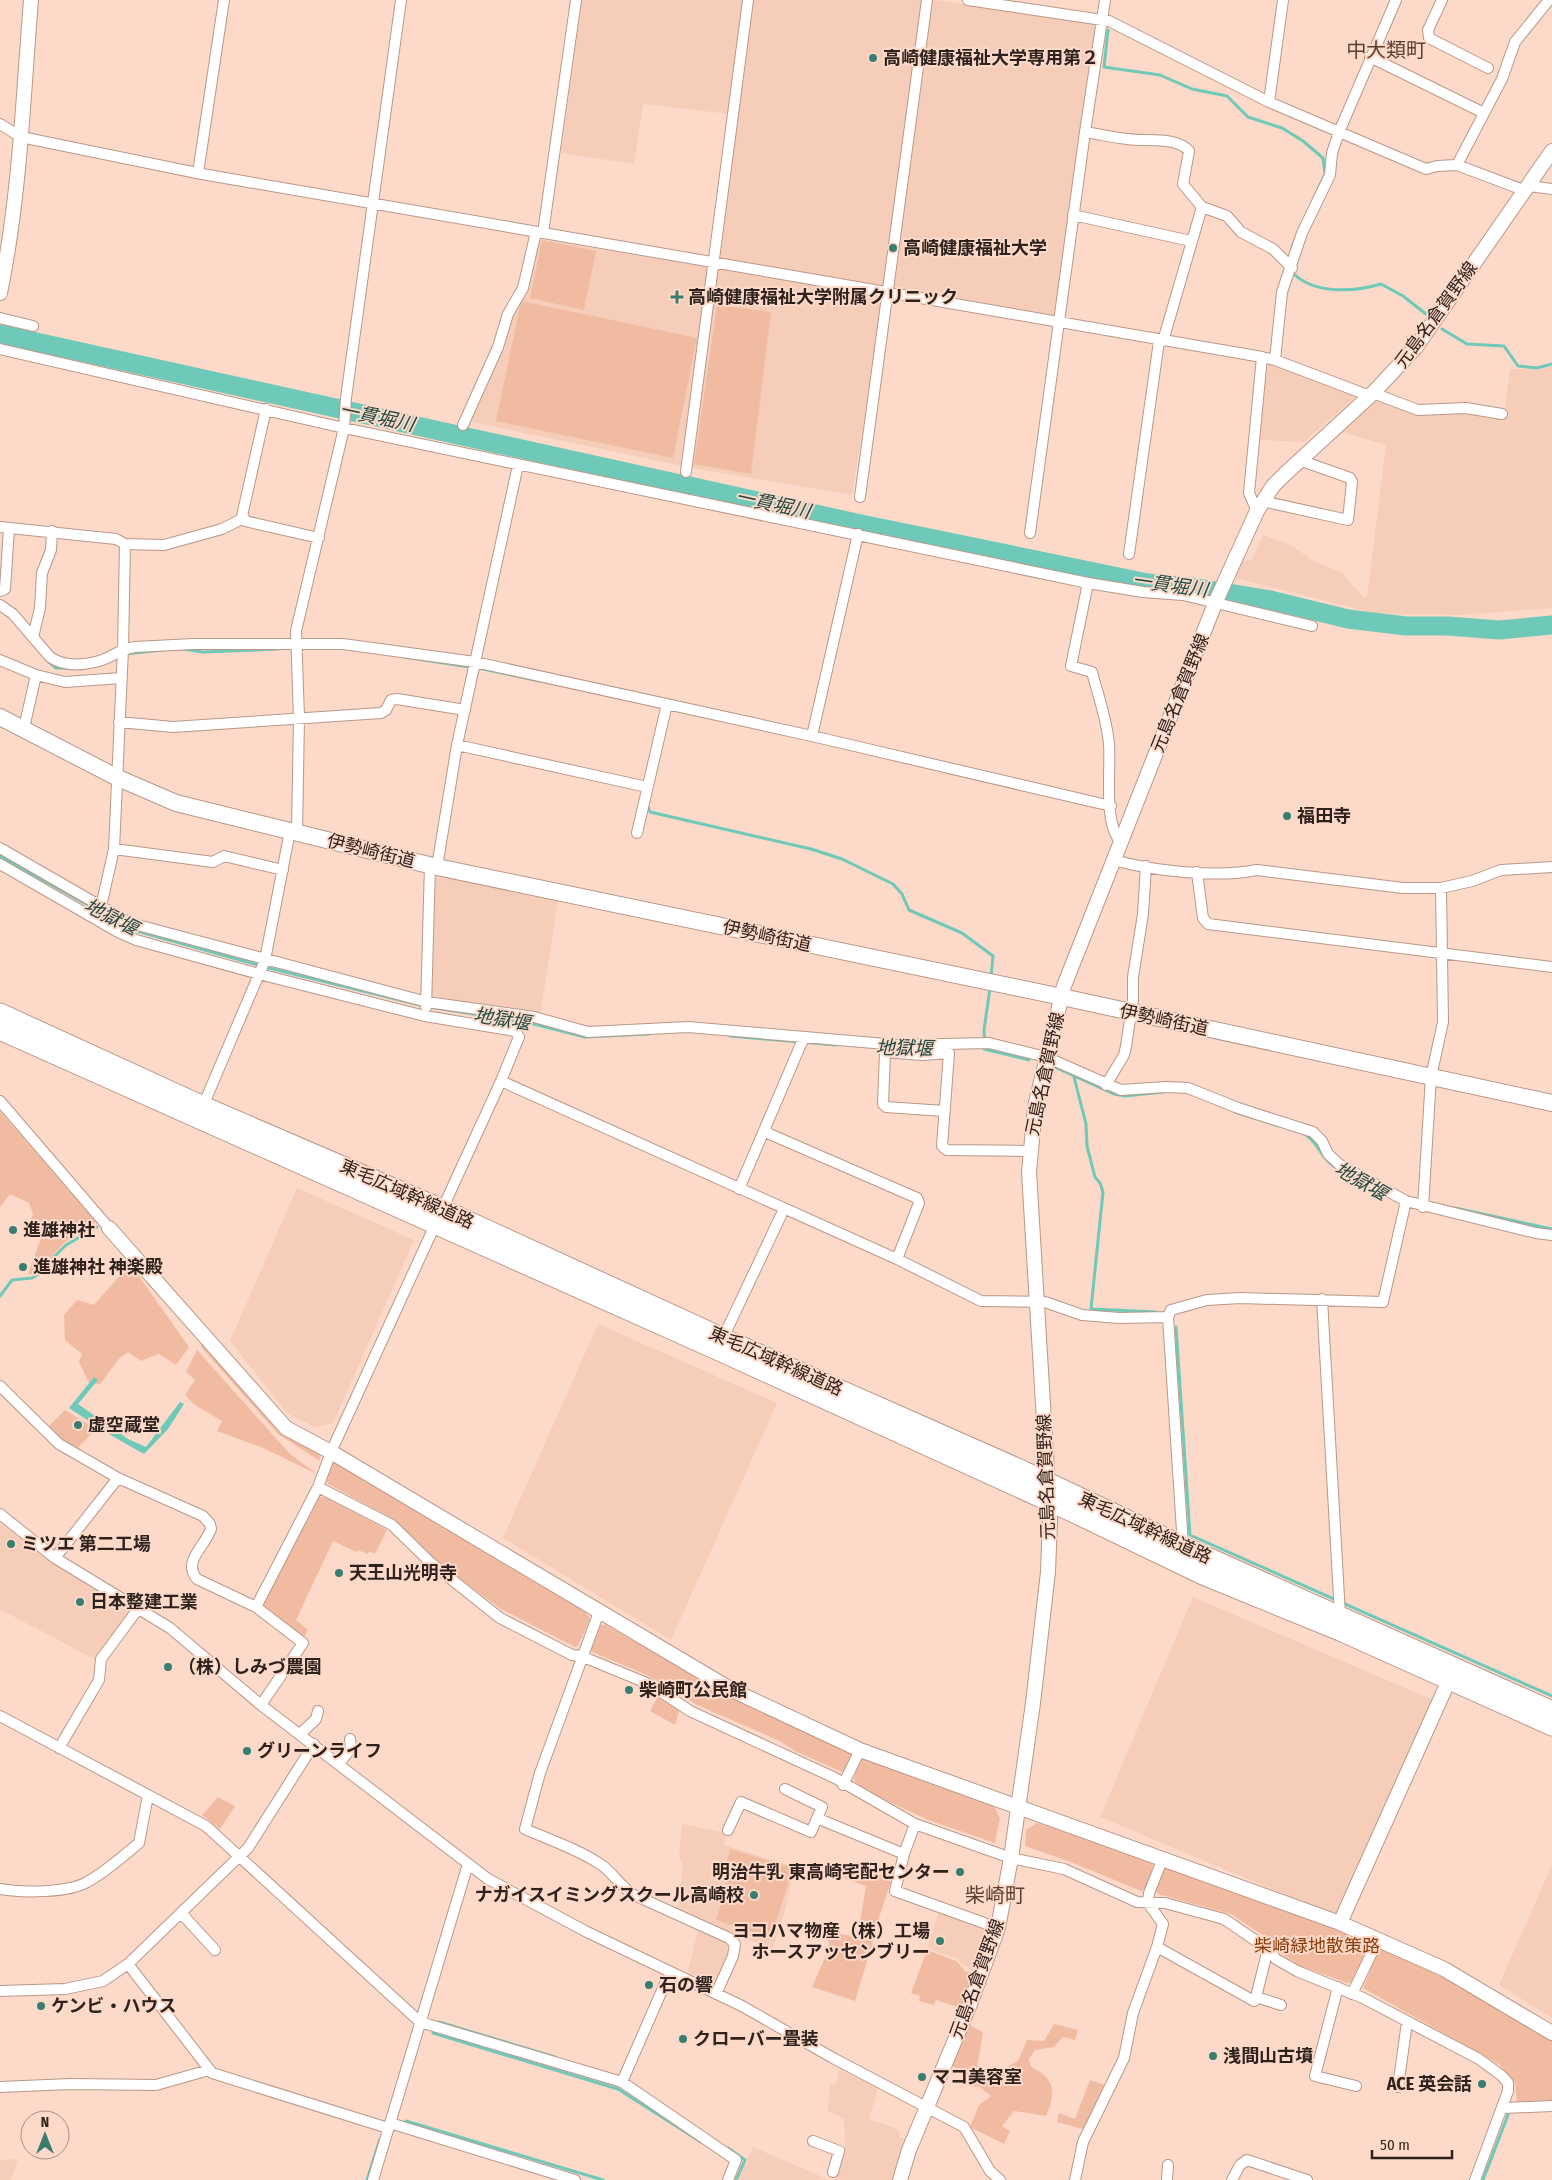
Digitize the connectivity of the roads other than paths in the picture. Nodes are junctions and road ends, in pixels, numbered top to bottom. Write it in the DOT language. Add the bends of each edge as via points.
graph roads {
  1 [pos="32,0"];
  2 [pos="224,0"];
  3 [pos="401,0"];
  4 [pos="576,0"];
  5 [pos="748,0"];
  6 [pos="927,0"];
  7 [pos="968,0"];
  8 [pos="1105,0"];
  9 [pos="1283,0"];
  10 [pos="1396,0"];
  11 [pos="1442,0"];
  12 [pos="1549,0"];
  13 [pos="1103,20"];
  14 [pos="1370,57"];
  15 [pos="1488,68"];
  16 [pos="1269,102"];
  17 [pos="1484,113"];
  18 [pos="0,124"];
  19 [pos="1085,132"];
  20 [pos="1339,132"];
  21 [pos="21,137"];
  22 [pos="1552,151"];
  23 [pos="1457,165"];
  24 [pos="198,173"];
  25 [pos="1528,188"];
  26 [pos="1552,189"];
  27 [pos="372,203"];
  28 [pos="1202,208"];
  29 [pos="1073,215"];
  30 [pos="540,232"];
  31 [pos="1191,241"];
  32 [pos="713,262"];
  33 [pos="1292,268"];
  34 [pos="0,293"];
  35 [pos="888,294"];
  36 [pos="0,318"];
  37 [pos="1058,323"];
  38 [pos="32,326"];
  39 [pos="1161,341"];
  40 [pos="0,348"];
  41 [pos="1262,357"];
  42 [pos="1275,360"];
  43 [pos="1372,394"];
  44 [pos="266,409"];
  45 [pos="1502,414"];
  46 [pos="463,425"];
  47 [pos="344,426"];
  48 [pos="1299,460"];
  49 [pos="518,465"];
  50 [pos="686,472"];
  51 [pos="860,498"];
  52 [pos="1259,506"];
  53 [pos="244,518"];
  54 [pos="5,527"];
  55 [pos="52,532"];
  56 [pos="1030,533"];
  57 [pos="858,534"];
  58 [pos="319,538"];
  59 [pos="125,544"];
  60 [pos="1129,554"];
  61 [pos="1088,583"];
  62 [pos="0,591"];
  63 [pos="1215,602"];
  64 [pos="0,605"];
  65 [pos="1312,626"];
  66 [pos="33,637"];
  67 [pos="298,643"];
  68 [pos="123,649"];
  69 [pos="0,660"];
  70 [pos="475,662"];
  71 [pos="36,676"];
  72 [pos="122,678"];
  73 [pos="667,704"];
  74 [pos="465,710"];
  75 [pos="0,716"];
  76 [pos="299,718"];
  77 [pos="119,722"];
  78 [pos="24,728"];
  79 [pos="812,736"];
  80 [pos="457,745"];
  81 [pos="118,778"];
  82 [pos="648,787"];
  83 [pos="1111,806"];
  84 [pos="294,832"];
  85 [pos="637,833"];
  86 [pos="1121,842"];
  87 [pos="0,848"];
  88 [pos="114,849"];
  89 [pos="1114,860"];
  90 [pos="0,864"];
  91 [pos="434,866"];
  92 [pos="1146,866"];
  93 [pos="1552,867"];
  94 [pos="283,870"];
  95 [pos="1197,872"];
  96 [pos="1441,888"];
  97 [pos="102,908"];
  98 [pos="96,919"];
  99 [pos="1444,954"];
  100 [pos="265,960"];
  101 [pos="1552,967"];
  102 [pos="259,974"];
  103 [pos="1062,996"];
  104 [pos="427,1002"];
  105 [pos="0,1013"];
  106 [pos="1130,1013"];
  107 [pos="426,1016"];
  108 [pos="0,1030"];
  109 [pos="804,1036"];
  110 [pos="935,1049"];
  111 [pos="1046,1057"];
  112 [pos="1432,1078"];
  113 [pos="501,1081"];
  114 [pos="1106,1085"];
  115 [pos="0,1101"];
  116 [pos="1552,1103"];
  117 [pos="203,1106"];
  118 [pos="944,1111"];
  119 [pos="766,1132"];
  120 [pos="1030,1150"];
  121 [pos="739,1189"];
  122 [pos="1406,1201"];
  123 [pos="1423,1207"];
  124 [pos="784,1209"];
  125 [pos="439,1216"];
  126 [pos="109,1228"];
  127 [pos="1552,1235"];
  128 [pos="897,1259"];
  129 [pos="1322,1299"];
  130 [pos="1038,1302"];
  131 [pos="1168,1317"];
  132 [pos="723,1338"];
  133 [pos="0,1386"];
  134 [pos="331,1452"];
  135 [pos="118,1478"];
  136 [pos="1048,1482"];
  137 [pos="318,1487"];
  138 [pos="1049,1502"];
  139 [pos="0,1514"];
  140 [pos="1183,1546"];
  141 [pos="55,1558"];
  142 [pos="256,1607"];
  143 [pos="138,1608"];
  144 [pos="599,1612"];
  145 [pos="1340,1615"];
  146 [pos="581,1656"];
  147 [pos="1449,1680"];
  148 [pos="261,1704"];
  149 [pos="318,1711"];
  150 [pos="1552,1711"];
  151 [pos="0,1716"];
  152 [pos="1552,1726"];
  153 [pos="300,1734"];
  154 [pos="350,1739"];
  155 [pos="314,1744"];
  156 [pos="59,1748"];
  157 [pos="860,1750"];
  158 [pos="339,1764"];
  159 [pos="843,1784"];
  160 [pos="785,1789"];
  161 [pos="148,1795"];
  162 [pos="1018,1808"];
  163 [pos="819,1819"];
  164 [pos="915,1824"];
  165 [pos="728,1830"];
  166 [pos="904,1854"];
  167 [pos="240,1858"];
  168 [pos="1011,1858"];
  169 [pos="1163,1858"];
  170 [pos="468,1864"];
  171 [pos="0,1889"];
  172 [pos="1148,1903"];
  173 [pos="181,1914"];
  174 [pos="1340,1923"];
  175 [pos="998,1928"];
  176 [pos="1378,1940"];
  177 [pos="1157,1947"];
  178 [pos="1268,1949"];
  179 [pos="215,1950"];
  180 [pos="128,1964"];
  181 [pos="670,1972"];
  182 [pos="1338,1987"];
  183 [pos="0,1991"];
  184 [pos="716,1994"];
  185 [pos="1352,1994"];
  186 [pos="1254,2001"];
  187 [pos="1281,2005"];
  188 [pos="420,2022"];
  189 [pos="1407,2022"];
  190 [pos="1552,2033"];
  191 [pos="210,2070"];
  192 [pos="622,2082"];
  193 [pos="1356,2086"];
  194 [pos="0,2087"];
  195 [pos="1398,2087"];
  196 [pos="1552,2106"];
  197 [pos="926,2108"];
  198 [pos="1503,2108"];
  199 [pos="389,2126"];
  200 [pos="813,2141"];
  201 [pos="1168,2165"];
  202 [pos="833,2172"];
  203 [pos="373,2180"];
  204 [pos="575,2180"];
  205 [pos="728,2180"];
  206 [pos="900,2180"];
  207 [pos="1000,2180"];
  208 [pos="1075,2180"];
  209 [pos="1167,2180"];
  210 [pos="1232,2180"];
  211 [pos="1307,2180"];
  212 [pos="1475,2180"];
  1 -- 21 [label="street"];
  2 -- 24 [label="street"];
  3 -- 27 [label="street"];
  4 -- 30 [label="street"];
  5 -- 32 [label="street"];
  6 -- 35 [label="street"];
  7 -- 13 [label="street"];
  8 -- 13 [label="street"];
  9 -- 16 [label="street"];
  10 -- 14 [label="street"];
  11 -- 15 [label="street" via="1428,30 1429,38"];
  12 -- 17 [label="street" via="1515,42 1502,79"];
  13 -- 16 [label="street"];
  13 -- 19 [label="street"];
  14 -- 17 [label="street"];
  14 -- 20 [label="street"];
  16 -- 20 [label="street"];
  17 -- 23 [label="street"];
  18 -- 21 [label="street"];
  19 -- 28 [label="street" via="1186,147 1189,151 1183,184"];
  19 -- 29 [label="street"];
  20 -- 23 [label="street" via="1426,169"];
  20 -- 33 [label="street" via="1332,152 1330,176 1302,234"];
  21 -- 24 [label="street"];
  21 -- 34 [label="street" via="9,249"];
  22 -- 25 [label="street, 元島名倉賀野線"];
  23 -- 25 [label="street"];
  24 -- 27 [label="street"];
  25 -- 26 [label="street"];
  25 -- 43 [label="street, 元島名倉賀野線" via="1416,347"];
  27 -- 30 [label="street"];
  27 -- 47 [label="street"];
  28 -- 31 [label="street"];
  28 -- 33 [label="street" via="1227,216 1240,232 1273,250"];
  29 -- 31 [label="street"];
  29 -- 37 [label="street"];
  30 -- 32 [label="street"];
  30 -- 46 [label="street" via="523,288 508,314 498,347"];
  31 -- 39 [label="street"];
  32 -- 35 [label="street"];
  32 -- 50 [label="street"];
  33 -- 42 [label="street" via="1282,292"];
  35 -- 37 [label="street"];
  35 -- 51 [label="street"];
  36 -- 38 [label="street"];
  37 -- 39 [label="street"];
  37 -- 56 [label="street"];
  39 -- 41 [label="street"];
  39 -- 60 [label="street"];
  40 -- 44 [label="street"];
  41 -- 42 [label="street"];
  41 -- 52 [label="street" via="1249,493"];
  42 -- 43 [label="street"];
  43 -- 45 [label="street" via="1418,410 1466,408"];
  43 -- 48 [label="street, 元島名倉賀野線"];
  44 -- 47 [label="street"];
  44 -- 53 [label="street"];
  47 -- 49 [label="street"];
  47 -- 58 [label="street"];
  48 -- 52 [label="street, 元島名倉賀野線" via="1273,486"];
  48 -- 52 [label="street" via="1350,478 1348,520"];
  49 -- 57 [label="street"];
  49 -- 70 [label="street"];
  52 -- 63 [label="street, 元島名倉賀野線"];
  53 -- 58 [label="street"];
  53 -- 59 [label="street" via="222,529 164,545"];
  54 -- 55 [label="street"];
  54 -- 62 [label="street" via="7,577 5,588"];
  55 -- 59 [label="street" via="116,538"];
  55 -- 66 [label="street" via="51,550 42,573 40,608"];
  57 -- 61 [label="street"];
  57 -- 79 [label="street"];
  58 -- 67 [label="street" via="296,631"];
  59 -- 68 [label="street"];
  61 -- 63 [label="street"];
  61 -- 83 [label="street" via="1071,666 1092,672 1109,742"];
  63 -- 65 [label="street"];
  63 -- 86 [label="street, 元島名倉賀野線"];
  64 -- 66 [label="street" via="13,614"];
  66 -- 68 [label="street" via="50,657 67,664 100,660"];
  67 -- 68 [label="street" via="193,644"];
  67 -- 70 [label="street" via="366,647"];
  67 -- 76 [label="street"];
  68 -- 72 [label="street"];
  69 -- 71 [label="street"];
  70 -- 73 [label="street"];
  70 -- 74 [label="street"];
  71 -- 72 [label="street" via="65,682"];
  71 -- 78 [label="street"];
  72 -- 77 [label="street"];
  73 -- 79 [label="street"];
  73 -- 82 [label="street"];
  74 -- 76 [label="street" via="391,700 381,713"];
  74 -- 80 [label="street"];
  75 -- 78 [label="main road, 伊勢崎街道"];
  76 -- 77 [label="street" via="173,727"];
  76 -- 84 [label="street"];
  77 -- 81 [label="street"];
  78 -- 81 [label="main road, 伊勢崎街道"];
  79 -- 83 [label="street"];
  80 -- 82 [label="street"];
  80 -- 91 [label="street"];
  81 -- 84 [label="main road, 伊勢崎街道" via="176,803"];
  81 -- 88 [label="street"];
  82 -- 85 [label="street"];
  83 -- 86 [label="street" via="1114,835"];
  84 -- 91 [label="main road, 伊勢崎街道"];
  84 -- 94 [label="street"];
  86 -- 89 [label="street, 元島名倉賀野線"];
  87 -- 97 [label="street"];
  88 -- 94 [label="street" via="213,862 224,856"];
  88 -- 97 [label="street"];
  89 -- 92 [label="street"];
  89 -- 103 [label="street, 元島名倉賀野線"];
  90 -- 98 [label="street"];
  91 -- 103 [label="main road, 伊勢崎街道"];
  91 -- 104 [label="street"];
  92 -- 95 [label="street"];
  92 -- 106 [label="street"];
  93 -- 96 [label="street" via="1501,870"];
  94 -- 100 [label="street"];
  95 -- 96 [label="street" via="1236,875 1257,870 1403,888"];
  95 -- 99 [label="street" via="1203,918 1208,924"];
  96 -- 99 [label="street"];
  97 -- 98 [label="street"];
  97 -- 100 [label="street" via="134,925"];
  98 -- 102 [label="street" via="136,940"];
  99 -- 101 [label="street"];
  99 -- 112 [label="street" via="1443,1022"];
  100 -- 102 [label="street"];
  100 -- 104 [label="street"];
  102 -- 107 [label="street"];
  102 -- 117 [label="street"];
  103 -- 106 [label="main road, 伊勢崎街道"];
  103 -- 111 [label="street, 元島名倉賀野線"];
  104 -- 107 [label="street"];
  104 -- 109 [label="street" via="534,1017 588,1032 688,1027"];
  105 -- 117 [label="highway, 東毛広域幹線道路"];
  106 -- 112 [label="main road, 伊勢崎街道"];
  106 -- 114 [label="street" via="1124,1055"];
  107 -- 113 [label="street" via="515,1031 519,1036"];
  108 -- 125 [label="highway, 東毛広域幹線道路"];
  109 -- 110 [label="street"];
  109 -- 119 [label="street"];
  110 -- 111 [label="street" via="989,1043"];
  110 -- 118 [label="street" via="949,1053"];
  110 -- 118 [label="street" via="886,1052 883,1104 886,1107"];
  111 -- 114 [label="street"];
  111 -- 120 [label="street, 元島名倉賀野線"];
  112 -- 116 [label="main road, 伊勢崎街道"];
  112 -- 123 [label="street"];
  113 -- 121 [label="street"];
  113 -- 125 [label="street"];
  114 -- 122 [label="street" via="1121,1090 1166,1086 1188,1088 1238,1108 1303,1127 1322,1141 1328,1154 1340,1165"];
  115 -- 126 [label="street"];
  117 -- 125 [label="highway, 東毛広域幹線道路"];
  118 -- 120 [label="street" via="942,1146 947,1150"];
  119 -- 121 [label="street"];
  119 -- 128 [label="street" via="917,1198 919,1203"];
  120 -- 130 [label="street, 元島名倉賀野線"];
  121 -- 124 [label="street"];
  122 -- 123 [label="street"];
  122 -- 129 [label="street" via="1383,1302"];
  123 -- 127 [label="street"];
  124 -- 128 [label="street"];
  124 -- 132 [label="street"];
  125 -- 132 [label="highway, 東毛広域幹線道路"];
  125 -- 134 [label="street"];
  125 -- 138 [label="highway, 東毛広域幹線道路"];
  126 -- 134 [label="street" via="286,1428"];
  128 -- 130 [label="street" via="981,1301"];
  129 -- 131 [label="street" via="1207,1300 1171,1310"];
  129 -- 145 [label="street"];
  130 -- 131 [label="street" via="1082,1315"];
  130 -- 136 [label="street, 元島名倉賀野線"];
  131 -- 140 [label="street"];
  132 -- 136 [label="highway, 東毛広域幹線道路"];
  133 -- 135 [label="street" via="59,1444"];
  134 -- 137 [label="street"];
  134 -- 144 [label="street"];
  135 -- 141 [label="street"];
  135 -- 142 [label="street" via="207,1520 211,1529 192,1560 192,1574"];
  136 -- 138 [label="street, 元島名倉賀野線"];
  136 -- 140 [label="highway, 東毛広域幹線道路"];
  137 -- 142 [label="street"];
  137 -- 146 [label="street" via="392,1526 431,1563 500,1618 572,1655"];
  138 -- 147 [label="highway, 東毛広域幹線道路" via="1203,1575"];
  138 -- 162 [label="street, 元島名倉賀野線" via="1048,1572"];
  139 -- 141 [label="street"];
  140 -- 145 [label="highway, 東毛広域幹線道路"];
  141 -- 143 [label="street"];
  142 -- 148 [label="street" via="303,1643"];
  143 -- 148 [label="street" via="170,1628"];
  143 -- 156 [label="street" via="101,1659 99,1680"];
  144 -- 146 [label="street"];
  144 -- 157 [label="street" via="732,1690"];
  145 -- 150 [label="highway, 東毛広域幹線道路"];
  146 -- 159 [label="street" via="649,1684 690,1711"];
  146 -- 184 [label="street" via="540,1773 526,1829 599,1863 622,1888 634,1895 729,1938 735,1944 733,1956"];
  147 -- 152 [label="highway, 東毛広域幹線道路"];
  147 -- 174 [label="street"];
  148 -- 153 [label="street"];
  149 -- 153 [label="street" via="316,1719"];
  151 -- 156 [label="street"];
  153 -- 155 [label="street"];
  154 -- 158 [label="street" via="351,1748"];
  155 -- 158 [label="street"];
  155 -- 167 [label="street"];
  156 -- 161 [label="street"];
  157 -- 159 [label="street"];
  157 -- 162 [label="street"];
  158 -- 170 [label="street"];
  159 -- 164 [label="street"];
  160 -- 163 [label="street" via="822,1807"];
  161 -- 167 [label="street" via="206,1826"];
  161 -- 171 [label="street" via="139,1842 87,1882 72,1888 14,1892"];
  162 -- 168 [label="street, 元島名倉賀野線"];
  162 -- 169 [label="street"];
  163 -- 165 [label="street" via="811,1832 741,1802"];
  163 -- 166 [label="street"];
  164 -- 166 [label="street"];
  164 -- 168 [label="street"];
  166 -- 175 [label="street" via="894,1891"];
  167 -- 173 [label="street"];
  167 -- 188 [label="street"];
  168 -- 172 [label="street" via="1064,1869 1129,1899"];
  168 -- 175 [label="street, 元島名倉賀野線"];
  169 -- 172 [label="street"];
  169 -- 174 [label="street"];
  170 -- 181 [label="street" via="488,1879 587,1932"];
  170 -- 188 [label="street"];
  172 -- 177 [label="street" via="1163,1924"];
  172 -- 178 [label="street" via="1165,1903 1224,1919"];
  173 -- 179 [label="street"];
  173 -- 180 [label="street"];
  174 -- 176 [label="street"];
  175 -- 197 [label="street, 元島名倉賀野線"];
  176 -- 185 [label="street"];
  176 -- 190 [label="street" via="1444,1970"];
  177 -- 186 [label="street"];
  177 -- 208 [label="street" via="1133,2013 1124,2058 1083,2142"];
  178 -- 182 [label="street" via="1276,1959 1297,1971"];
  178 -- 187 [label="street" via="1256,1997"];
  180 -- 183 [label="street" via="103,1981 66,1989"];
  180 -- 191 [label="street"];
  181 -- 184 [label="street"];
  181 -- 192 [label="street"];
  182 -- 185 [label="street"];
  182 -- 193 [label="street" via="1315,2076"];
  184 -- 197 [label="street"];
  185 -- 189 [label="street"];
  188 -- 192 [label="street"];
  188 -- 199 [label="street"];
  189 -- 195 [label="street"];
  189 -- 198 [label="street" via="1494,2068 1508,2083"];
  191 -- 194 [label="street" via="156,2085"];
  191 -- 199 [label="street"];
  192 -- 205 [label="street" via="736,2160"];
  196 -- 198 [label="street"];
  197 -- 206 [label="street, 元島名倉賀野線"];
  197 -- 207 [label="street" via="964,2127 990,2171"];
  198 -- 212 [label="street"];
  199 -- 203 [label="street"];
  199 -- 204 [label="street"];
  200 -- 202 [label="street" via="839,2151"];
  201 -- 209 [label="street"];
  210 -- 211 [label="street" via="1240,2165 1247,2160"];
}
